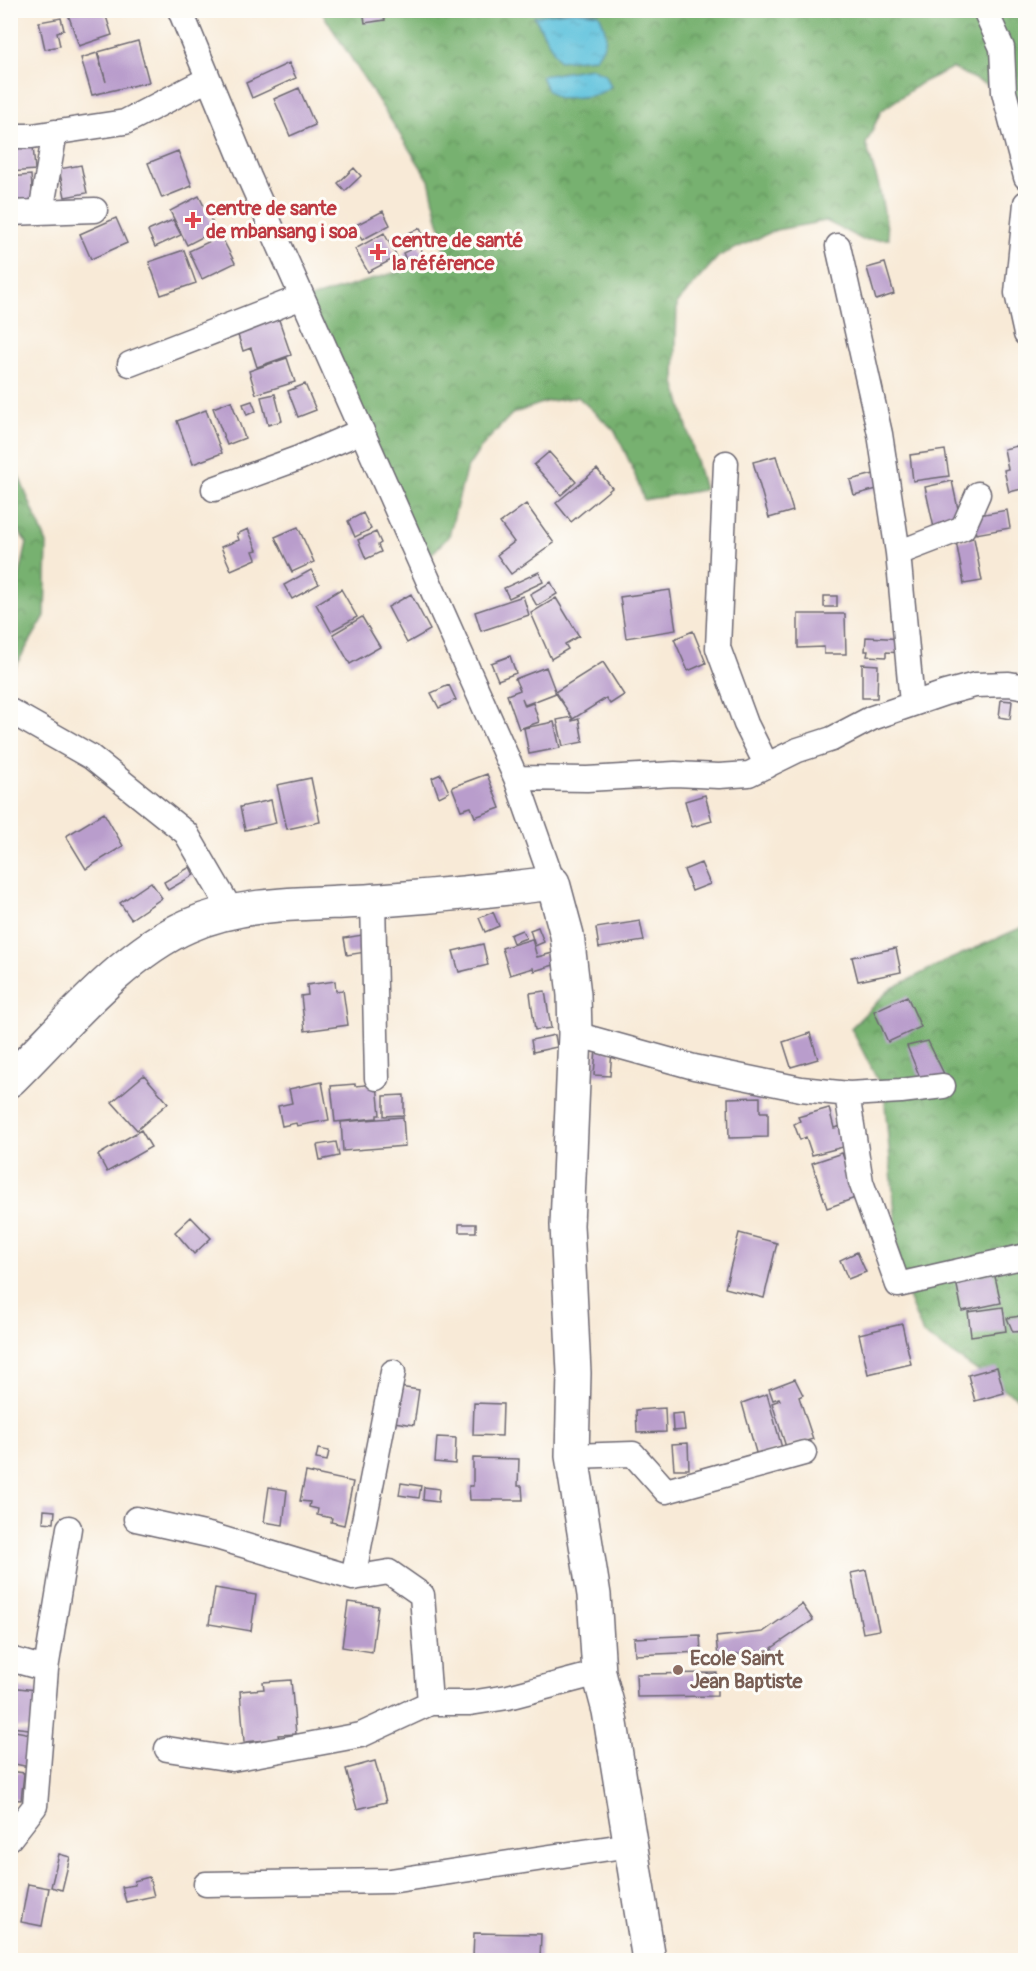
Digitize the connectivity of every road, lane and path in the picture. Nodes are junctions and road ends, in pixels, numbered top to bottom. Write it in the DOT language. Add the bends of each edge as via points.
graph roads {
  1 [pos="180,10"];
  2 [pos="985,10"];
  3 [pos="208,79"];
  4 [pos="55,132"];
  5 [pos="10,136"];
  6 [pos="1026,177"];
  7 [pos="1026,203"];
  8 [pos="95,210"];
  9 [pos="41,212"];
  10 [pos="10,213"];
  11 [pos="838,246"];
  12 [pos="302,297"];
  13 [pos="1026,334"];
  14 [pos="130,364"];
  15 [pos="362,431"];
  16 [pos="726,463"];
  17 [pos="214,489"];
  18 [pos="978,494"];
  19 [pos="898,553"];
  20 [pos="1026,687"];
  21 [pos="912,703"];
  22 [pos="10,711"];
  23 [pos="767,766"];
  24 [pos="516,778"];
  25 [pos="553,884"];
  26 [pos="373,901"];
  27 [pos="232,912"];
  28 [pos="575,1034"];
  29 [pos="377,1078"];
  30 [pos="10,1080"];
  31 [pos="943,1086"];
  32 [pos="847,1094"];
  33 [pos="1026,1256"];
  34 [pos="393,1372"];
  35 [pos="804,1453"];
  36 [pos="572,1455"];
  37 [pos="136,1519"];
  38 [pos="69,1528"];
  39 [pos="352,1578"];
  40 [pos="10,1659"];
  41 [pos="46,1669"];
  42 [pos="599,1673"];
  43 [pos="430,1703"];
  44 [pos="167,1749"];
  45 [pos="10,1838"];
  46 [pos="630,1845"];
  47 [pos="206,1884"];
  48 [pos="649,1960"];
  1 -- 3 [label="street"];
  2 -- 6 [label="street" via="1002,48 1004,93"];
  3 -- 4 [label="street" via="125,122"];
  3 -- 12 [label="street"];
  4 -- 5 [label="street"];
  4 -- 9 [label="street"];
  7 -- 13 [label="street" via="1017,293"];
  8 -- 9 [label="street"];
  9 -- 10 [label="street"];
  11 -- 19 [label="street" via="880,434"];
  12 -- 14 [label="street"];
  12 -- 15 [label="street"];
  15 -- 17 [label="street"];
  15 -- 24 [label="street"];
  16 -- 23 [label="street" via="717,648"];
  18 -- 19 [label="street" via="963,528"];
  19 -- 21 [label="street"];
  20 -- 21 [label="street" via="975,685"];
  21 -- 23 [label="street"];
  22 -- 27 [label="street" via="91,757 186,833"];
  23 -- 24 [label="street" via="749,774 718,776"];
  24 -- 25 [label="street"];
  25 -- 26 [label="street"];
  25 -- 28 [label="street" via="567,935"];
  26 -- 27 [label="street" via="284,903"];
  26 -- 29 [label="street"];
  27 -- 30 [label="street" via="188,926 149,948 93,995"];
  28 -- 32 [label="street" via="714,1072"];
  28 -- 36 [label="street" via="567,1225 574,1373"];
  31 -- 32 [label="street"];
  32 -- 33 [label="street" via="861,1182 898,1285"];
  34 -- 39 [label="street"];
  35 -- 36 [label="street" via="666,1491 633,1454"];
  36 -- 42 [label="street" via="594,1595"];
  37 -- 39 [label="street" via="213,1536"];
  38 -- 41 [label="street"];
  39 -- 43 [label="street" via="389,1572 422,1595"];
  40 -- 41 [label="street"];
  41 -- 45 [label="street" via="35,1806"];
  42 -- 43 [label="street" via="508,1697 470,1703"];
  42 -- 46 [label="street" via="609,1711"];
  43 -- 44 [label="street" via="360,1735 232,1759"];
  46 -- 47 [label="street" via="390,1881"];
  46 -- 48 [label="street"];
}
